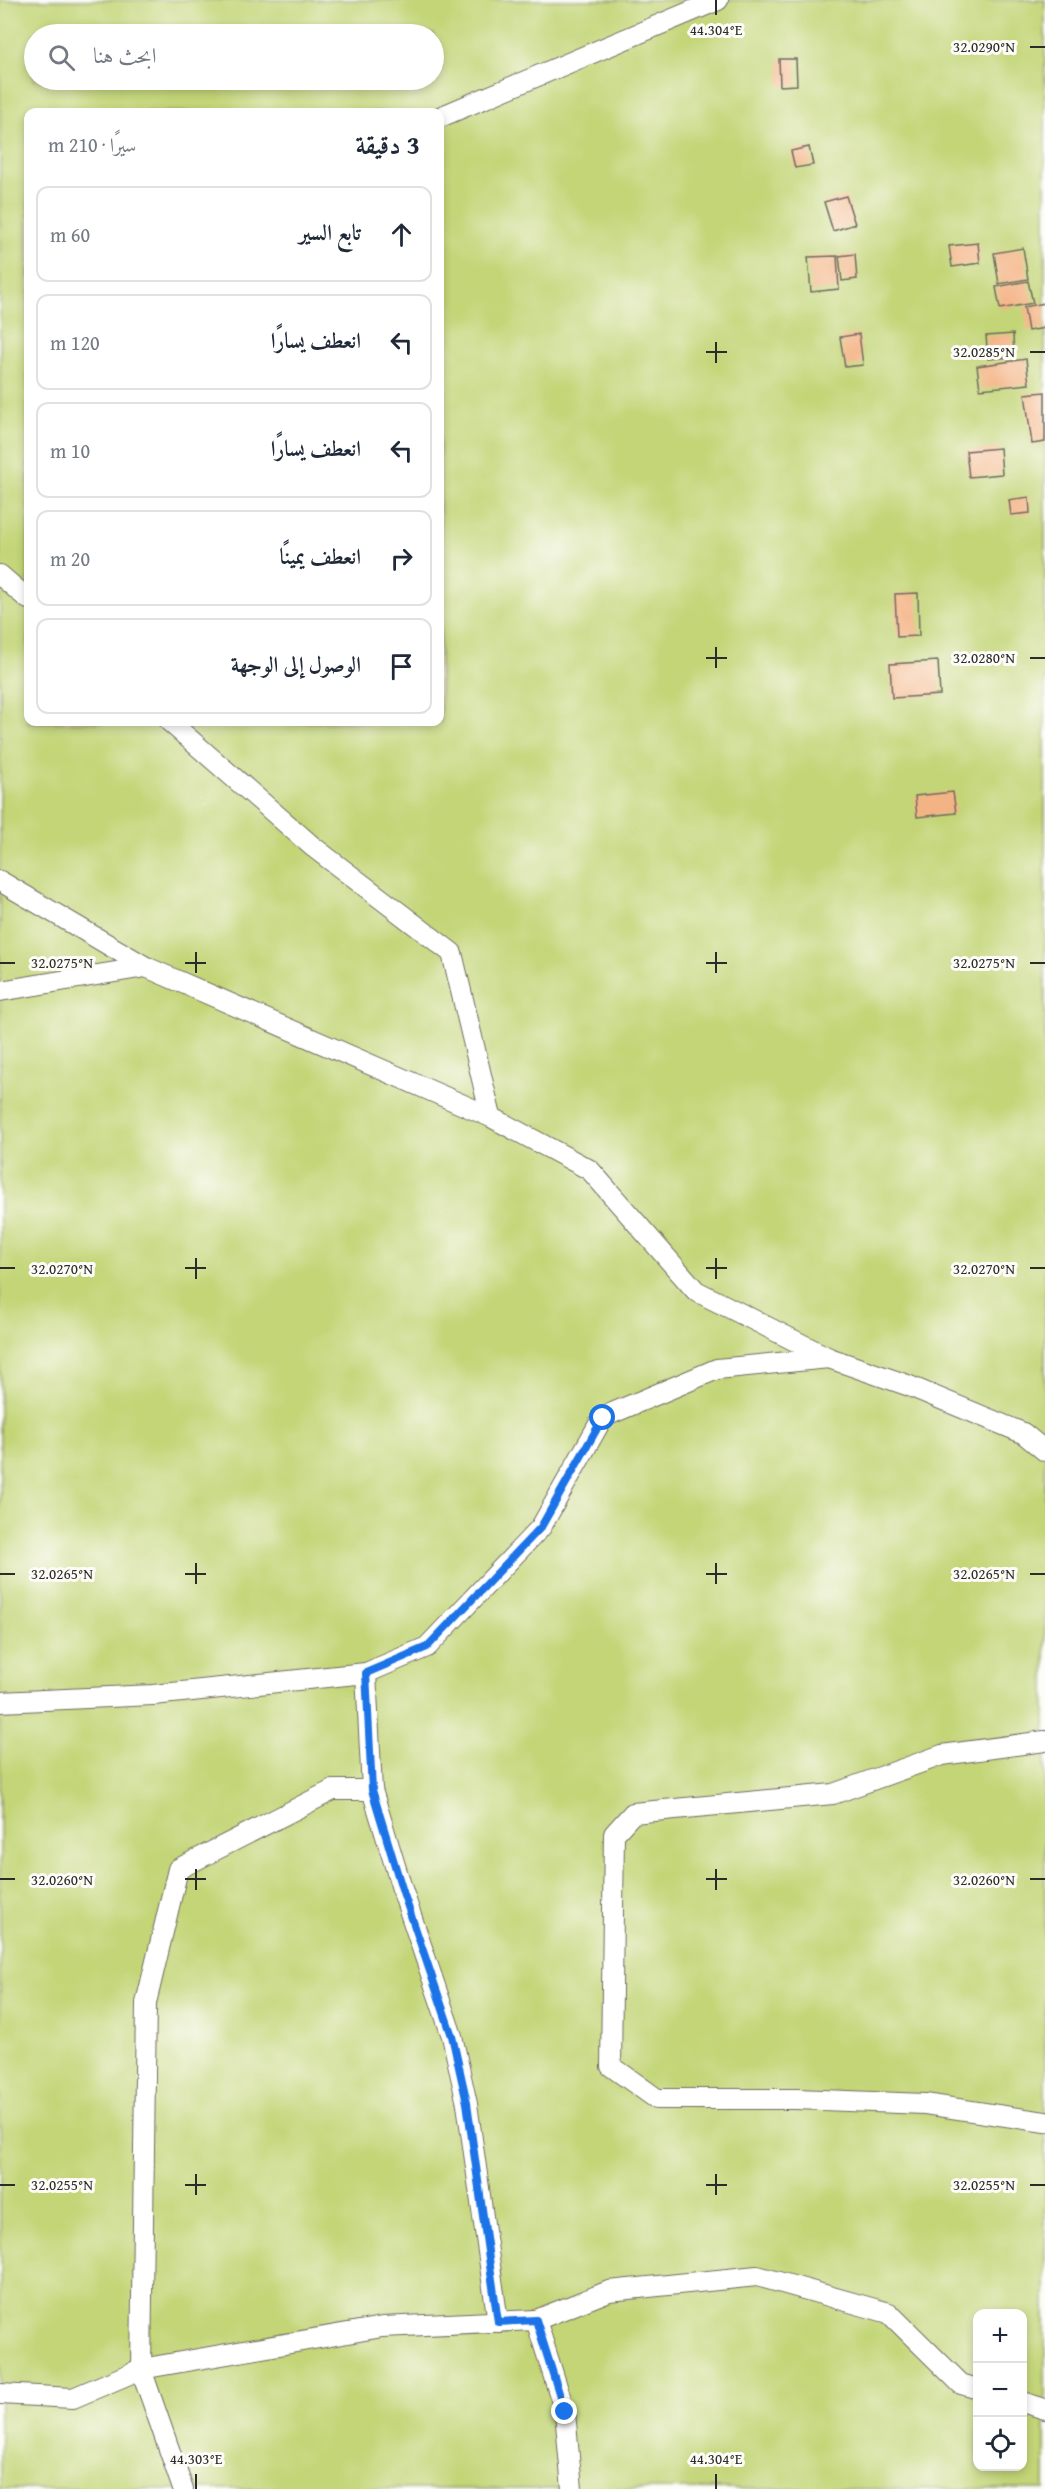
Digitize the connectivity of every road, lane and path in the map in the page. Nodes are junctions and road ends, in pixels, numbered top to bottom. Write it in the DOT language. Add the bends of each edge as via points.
graph roads {
  1 [pos="718,0"];
  2 [pos="444,115"];
  3 [pos="0,575"];
  4 [pos="24,596"];
  5 [pos="175,726"];
  6 [pos="0,880"];
  7 [pos="146,967"];
  8 [pos="0,991"];
  9 [pos="491,1117"];
  10 [pos="828,1358"];
  11 [pos="1045,1451"];
  12 [pos="366,1673"];
  13 [pos="0,1702"];
  14 [pos="1045,1741"];
  15 [pos="372,1790"];
  16 [pos="1045,2122"];
  17 [pos="536,2320"];
  18 [pos="498,2322"];
  19 [pos="141,2369"];
  20 [pos="973,2388"];
  21 [pos="0,2394"];
  22 [pos="1027,2403"];
  23 [pos="1045,2409"];
  24 [pos="183,2489"];
  25 [pos="572,2489"];
  1 -- 2 [label="lane"];
  3 -- 4 [label="lane"];
  5 -- 9 [label="lane" via="312,846 452,953"];
  6 -- 7 [label="lane"];
  7 -- 8 [label="lane"];
  7 -- 9 [label="lane"];
  9 -- 10 [label="lane" via="590,1170 696,1291"];
  10 -- 11 [label="lane" via="907,1385 1023,1433"];
  10 -- 12 [label="lane" via="717,1369 603,1418 541,1527 427,1647"];
  12 -- 13 [label="lane" via="153,1695"];
  12 -- 15 [label="lane"];
  14 -- 16 [label="lane" via="942,1755 833,1794 633,1813 614,1834 611,2066 657,2099 925,2103"];
  15 -- 18 [label="lane" via="452,2036 467,2103"];
  15 -- 19 [label="lane" via="333,1790 178,1869 146,2003"];
  17 -- 18 [label="lane"];
  17 -- 20 [label="lane" via="609,2291 757,2276 889,2313 961,2384"];
  17 -- 25 [label="lane" via="565,2412"];
  18 -- 19 [label="lane" via="382,2327"];
  19 -- 21 [label="lane" via="73,2398"];
  19 -- 24 [label="lane"];
  22 -- 23 [label="lane"];
}
